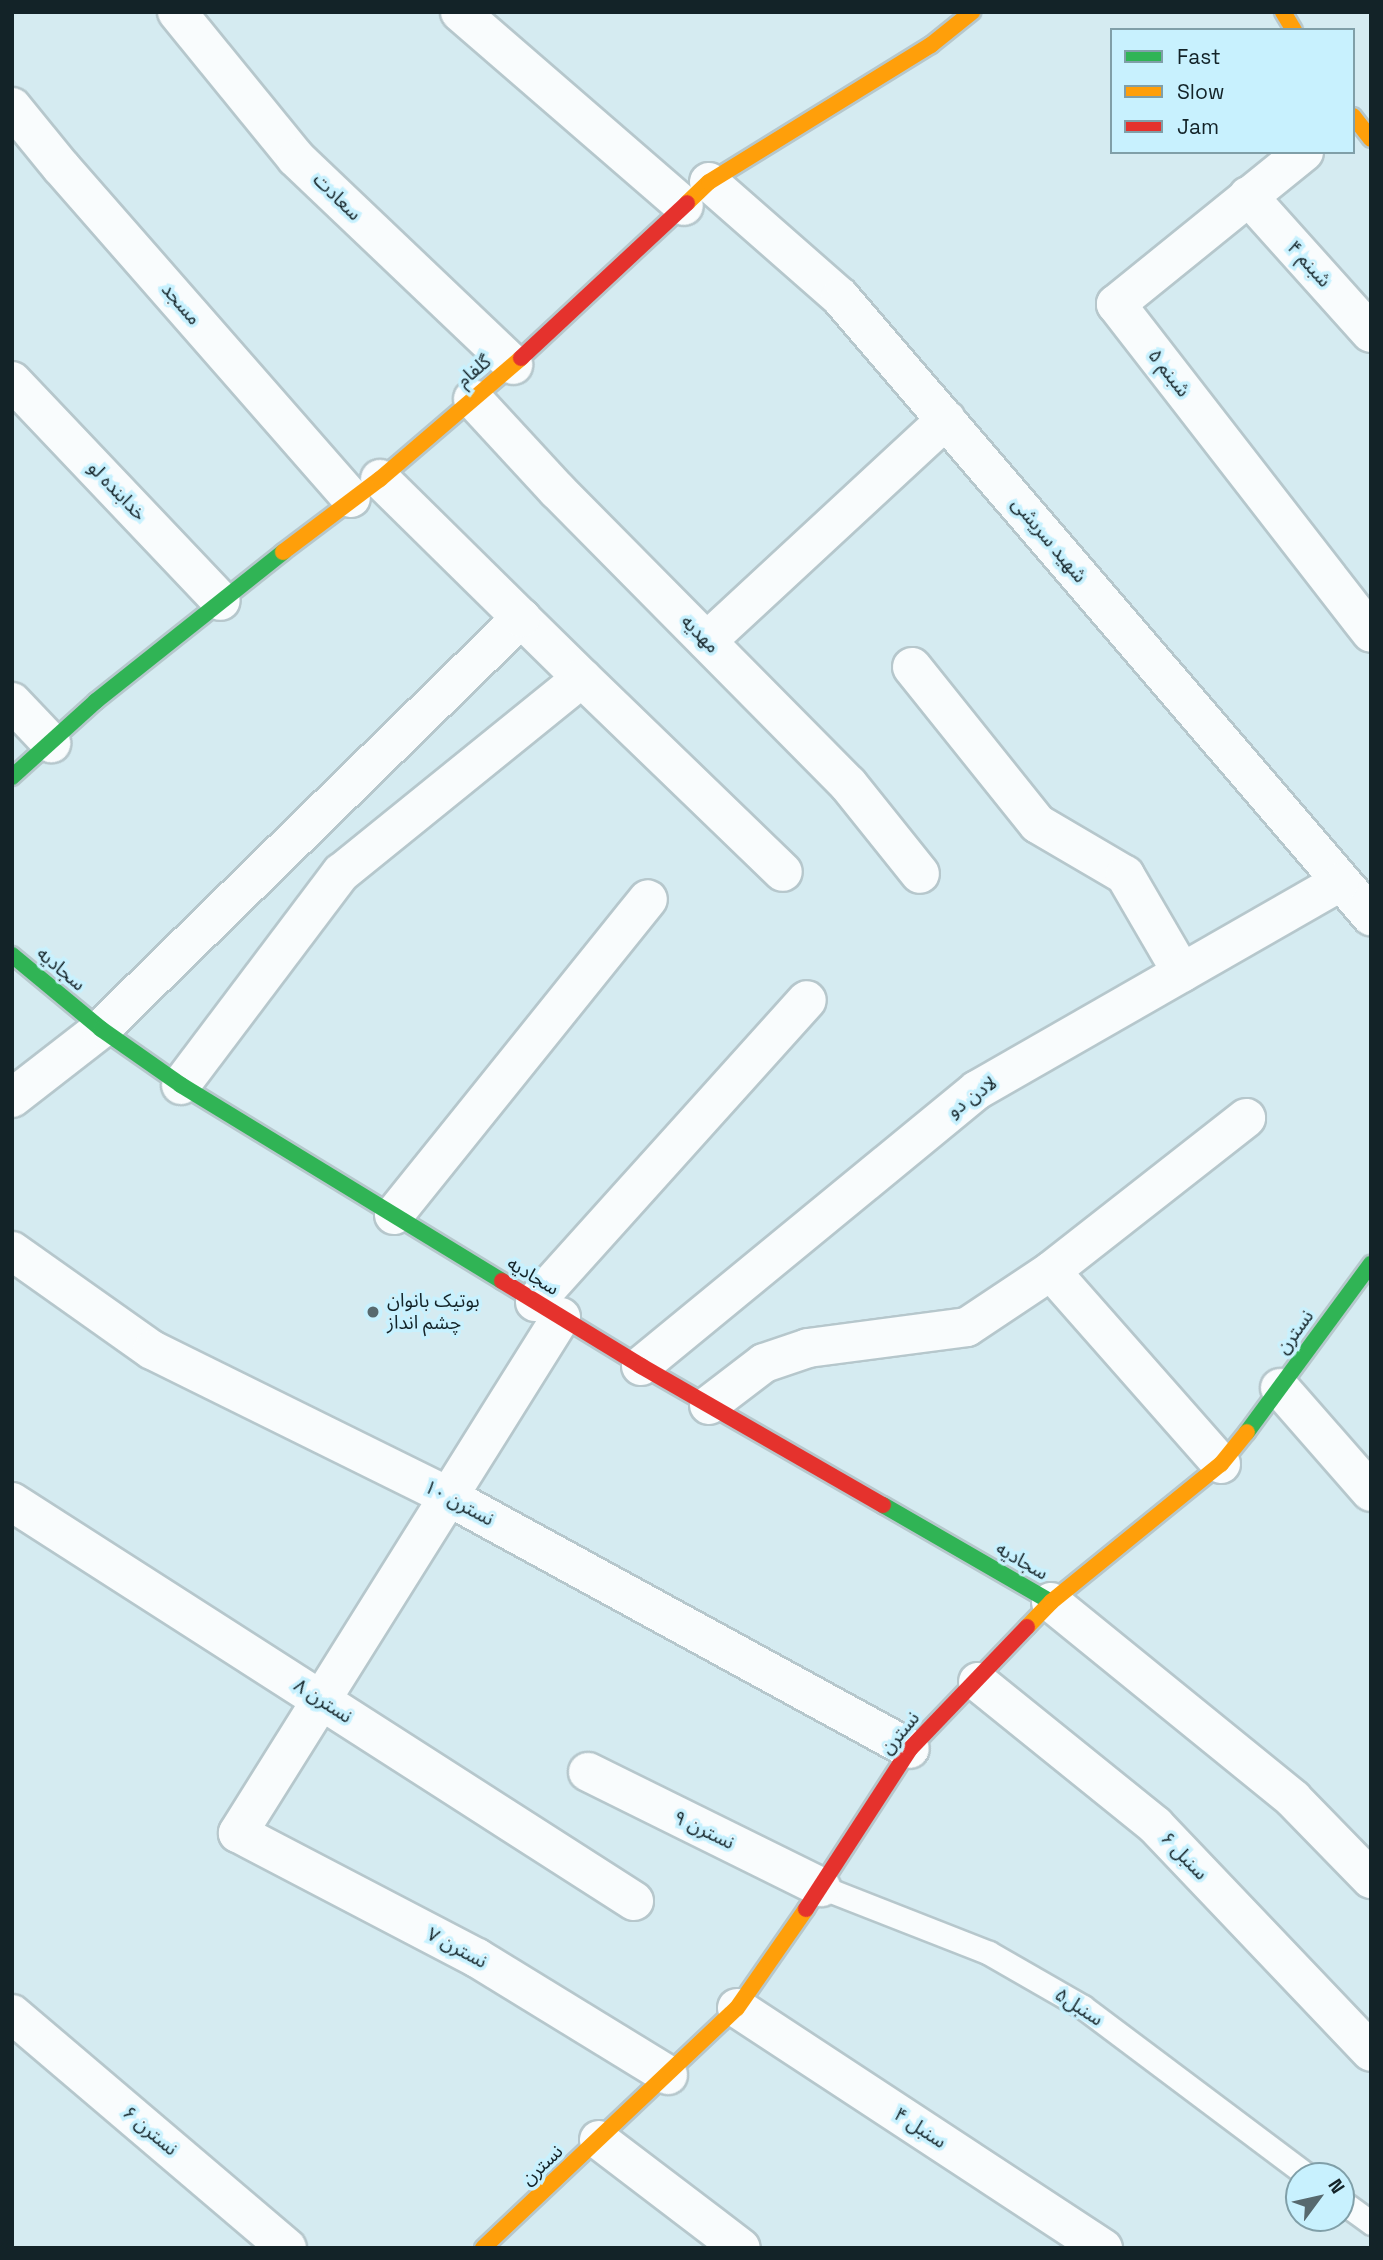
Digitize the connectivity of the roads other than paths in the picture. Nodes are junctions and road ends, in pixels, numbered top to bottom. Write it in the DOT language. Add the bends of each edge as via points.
graph roads {
  1 [pos="177,12"];
  2 [pos="460,12"];
  3 [pos="972,12"];
  4 [pos="1283,12"];
  5 [pos="1293,28"];
  6 [pos="12,107"];
  7 [pos="1355,119"];
  8 [pos="1371,139"];
  9 [pos="1301,154"];
  10 [pos="697,194"];
  11 [pos="1248,196"];
  12 [pos="1371,333"];
  13 [pos="513,365"];
  14 [pos="12,382"];
  15 [pos="473,399"];
  16 [pos="946,420"];
  17 [pos="366,489"];
  18 [pos="221,601"];
  19 [pos="521,618"];
  20 [pos="1371,633"];
  21 [pos="707,641"];
  22 [pos="912,667"];
  23 [pos="582,678"];
  24 [pos="12,702"];
  25 [pos="51,743"];
  26 [pos="12,777"];
  27 [pos="783,873"];
  28 [pos="920,874"];
  29 [pos="1340,882"];
  30 [pos="648,899"];
  31 [pos="1371,916"];
  32 [pos="12,955"];
  33 [pos="1182,973"];
  34 [pos="807,1000"];
  35 [pos="100,1029"];
  36 [pos="181,1085"];
  37 [pos="12,1098"];
  38 [pos="1246,1118"];
  39 [pos="394,1215"];
  40 [pos="12,1251"];
  41 [pos="1371,1264"];
  42 [pos="1051,1271"];
  43 [pos="548,1310"];
  44 [pos="641,1366"];
  45 [pos="1280,1388"];
  46 [pos="709,1405"];
  47 [pos="1221,1464"];
  48 [pos="1371,1492"];
  49 [pos="449,1497"];
  50 [pos="12,1502"];
  51 [pos="1051,1602"];
  52 [pos="978,1682"];
  53 [pos="322,1701"];
  54 [pos="910,1749"];
  55 [pos="587,1772"];
  56 [pos="1371,1879"];
  57 [pos="821,1887"];
  58 [pos="634,1900"];
  59 [pos="737,2008"];
  60 [pos="12,2014"];
  61 [pos="1371,2052"];
  62 [pos="668,2075"];
  63 [pos="599,2140"];
  64 [pos="1289,2162"];
  65 [pos="1355,2211"];
  66 [pos="1371,2223"];
  67 [pos="287,2248"];
  68 [pos="483,2248"];
  69 [pos="741,2248"];
  70 [pos="1103,2248"];
  1 -- 13 [label="street, سعادت" via="296,158"];
  2 -- 10 [label="street, شهید سریشی"];
  3 -- 10 [label="street, گلفام" via="931,45"];
  4 -- 5 [label="street"];
  6 -- 17 [label="street, مسجد" via="61,167"];
  7 -- 8 [label="street"];
  9 -- 11 [label="street, شبنم ۵"];
  10 -- 13 [label="street, گلفام"];
  10 -- 16 [label="street, شهید سریشی" via="840,297"];
  11 -- 12 [label="street, شبنم ۴"];
  11 -- 20 [label="street, شبنم ۵" via="1116,304"];
  13 -- 15 [label="street, گلفام"];
  14 -- 18 [label="street, خدابنده لو"];
  15 -- 17 [label="street, گلفام"];
  15 -- 21 [label="street, مهدیه"];
  16 -- 21 [label="street"];
  16 -- 29 [label="street, شهید سریشی"];
  17 -- 18 [label="street, گلفام"];
  17 -- 19 [label="street, مسجد"];
  18 -- 25 [label="street, گلفام"];
  19 -- 23 [label="street, مسجد"];
  19 -- 35 [label="street"];
  21 -- 28 [label="street, مهدیه" via="848,784"];
  22 -- 33 [label="street" via="1038,824 1125,875"];
  23 -- 27 [label="street, مسجد"];
  23 -- 36 [label="street" via="341,873"];
  24 -- 25 [label="street"];
  25 -- 26 [label="street, گلفام"];
  29 -- 31 [label="street, شهید سریشی"];
  29 -- 33 [label="street, لادن دو"];
  30 -- 39 [label="street"];
  32 -- 35 [label="street, سجادیه"];
  33 -- 44 [label="street, لادن دو" via="977,1090"];
  34 -- 43 [label="street"];
  35 -- 36 [label="street, سجادیه"];
  35 -- 37 [label="street"];
  36 -- 39 [label="street, سجادیه"];
  38 -- 42 [label="street"];
  39 -- 43 [label="street, سجادیه"];
  40 -- 49 [label="street, نسترن ۱۰" via="152,1350"];
  41 -- 45 [label="street, نسترن"];
  42 -- 46 [label="street" via="967,1327 808,1349 764,1363"];
  42 -- 47 [label="street"];
  43 -- 44 [label="street, سجادیه"];
  43 -- 49 [label="street"];
  44 -- 46 [label="street, سجادیه"];
  45 -- 47 [label="street, نسترن"];
  45 -- 48 [label="street"];
  46 -- 51 [label="street, سجادیه"];
  47 -- 51 [label="street, نسترن"];
  49 -- 53 [label="street"];
  49 -- 54 [label="street, نسترن ۱۰"];
  50 -- 53 [label="street, نسترن ۸"];
  51 -- 52 [label="street, نسترن"];
  51 -- 56 [label="street" via="1293,1799"];
  52 -- 54 [label="street, نسترن"];
  52 -- 61 [label="street, سنبل ۶" via="1155,1825"];
  53 -- 58 [label="street, نسترن ۸"];
  53 -- 62 [label="street, نسترن ۷" via="238,1833 477,1958"];
  54 -- 57 [label="street, نسترن"];
  55 -- 57 [label="street, نسترن ۹"];
  57 -- 59 [label="street, نسترن"];
  57 -- 64 [label="lane, سنبل۵" via="989,1953 1083,2007"];
  59 -- 62 [label="street, نسترن"];
  59 -- 70 [label="street, سنبل ۴"];
  60 -- 67 [label="street, نسترن ۶"];
  62 -- 63 [label="street, نسترن"];
  63 -- 68 [label="street, نسترن"];
  63 -- 69 [label="street"];
  65 -- 66 [label="lane"];
}
